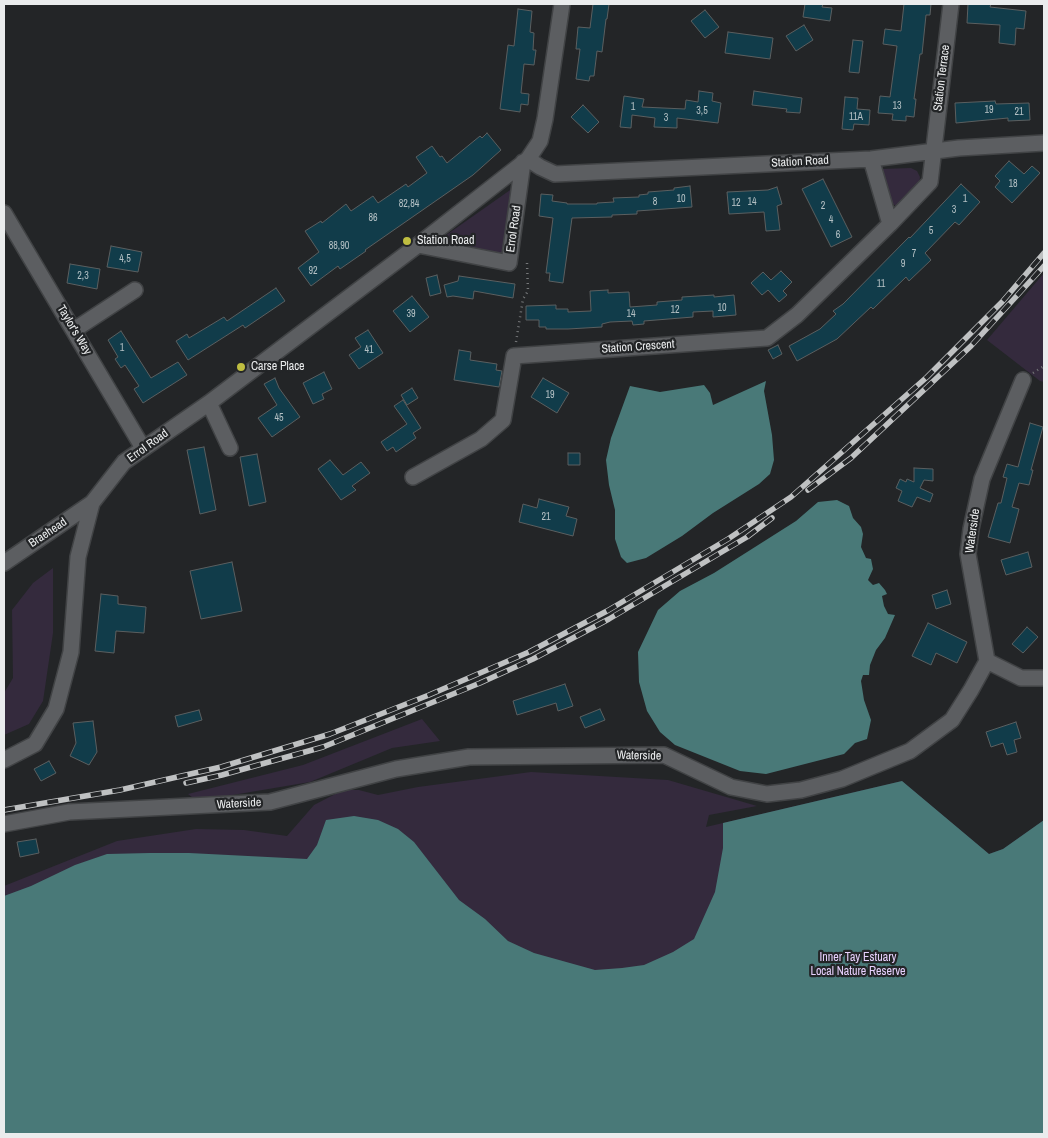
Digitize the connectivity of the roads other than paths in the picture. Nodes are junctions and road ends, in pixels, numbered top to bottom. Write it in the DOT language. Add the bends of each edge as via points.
graph roads {
  1 [pos="562,4"];
  2 [pos="952,4"];
  3 [pos="1044,143"];
  4 [pos="933,151"];
  5 [pos="871,159"];
  6 [pos="526,161"];
  7 [pos="4,213"];
  8 [pos="890,224"];
  9 [pos="418,245"];
  10 [pos="134,290"];
  11 [pos="315,323"];
  12 [pos="74,330"];
  13 [pos="1023,380"];
  14 [pos="209,403"];
  15 [pos="182,421"];
  16 [pos="143,448"];
  17 [pos="230,448"];
  18 [pos="413,477"];
  19 [pos="92,503"];
  20 [pos="4,563"];
  21 [pos="987,661"];
  22 [pos="1044,678"];
  23 [pos="4,760"];
  24 [pos="4,824"];
  1 -- 6 [label="street, Errol Road" via="540,141"];
  2 -- 4 [label="street, Station Terrace"];
  3 -- 4 [label="street, Station Road"];
  4 -- 5 [label="street, Station Road"];
  4 -- 8 [label="street, Station Crescent" via="930,182"];
  5 -- 6 [label="street, Station Road" via="555,174"];
  5 -- 8 [label="street"];
  6 -- 9 [label="street, Errol Road"];
  6 -- 9 [label="street, Errol Road" via="509,263"];
  7 -- 12 [label="street, Taylor's Way"];
  8 -- 18 [label="street, Station Crescent" via="797,315 767,338 514,356 503,420 481,439"];
  9 -- 11 [label="street, Errol Road"];
  10 -- 12 [label="street"];
  11 -- 14 [label="street, Errol Road"];
  11 -- 15 [label="street" via="307,317 182,412"];
  12 -- 16 [label="street, Taylor's Way"];
  13 -- 21 [label="street, Waterside" via="982,479 971,529 968,554"];
  14 -- 15 [label="street, Errol Road"];
  14 -- 17 [label="street"];
  15 -- 16 [label="street, Errol Road"];
  16 -- 19 [label="street, Errol Road" via="124,462"];
  19 -- 20 [label="street, Braehead"];
  19 -- 23 [label="street, Errol Road" via="78,557 71,652 56,709 35,744"];
  21 -- 22 [label="street" via="1020,678"];
  21 -- 24 [label="street, Waterside" via="952,720 910,751 842,779 801,790 767,794 731,787 664,755 469,756 396,769 270,802 69,812"];
}
